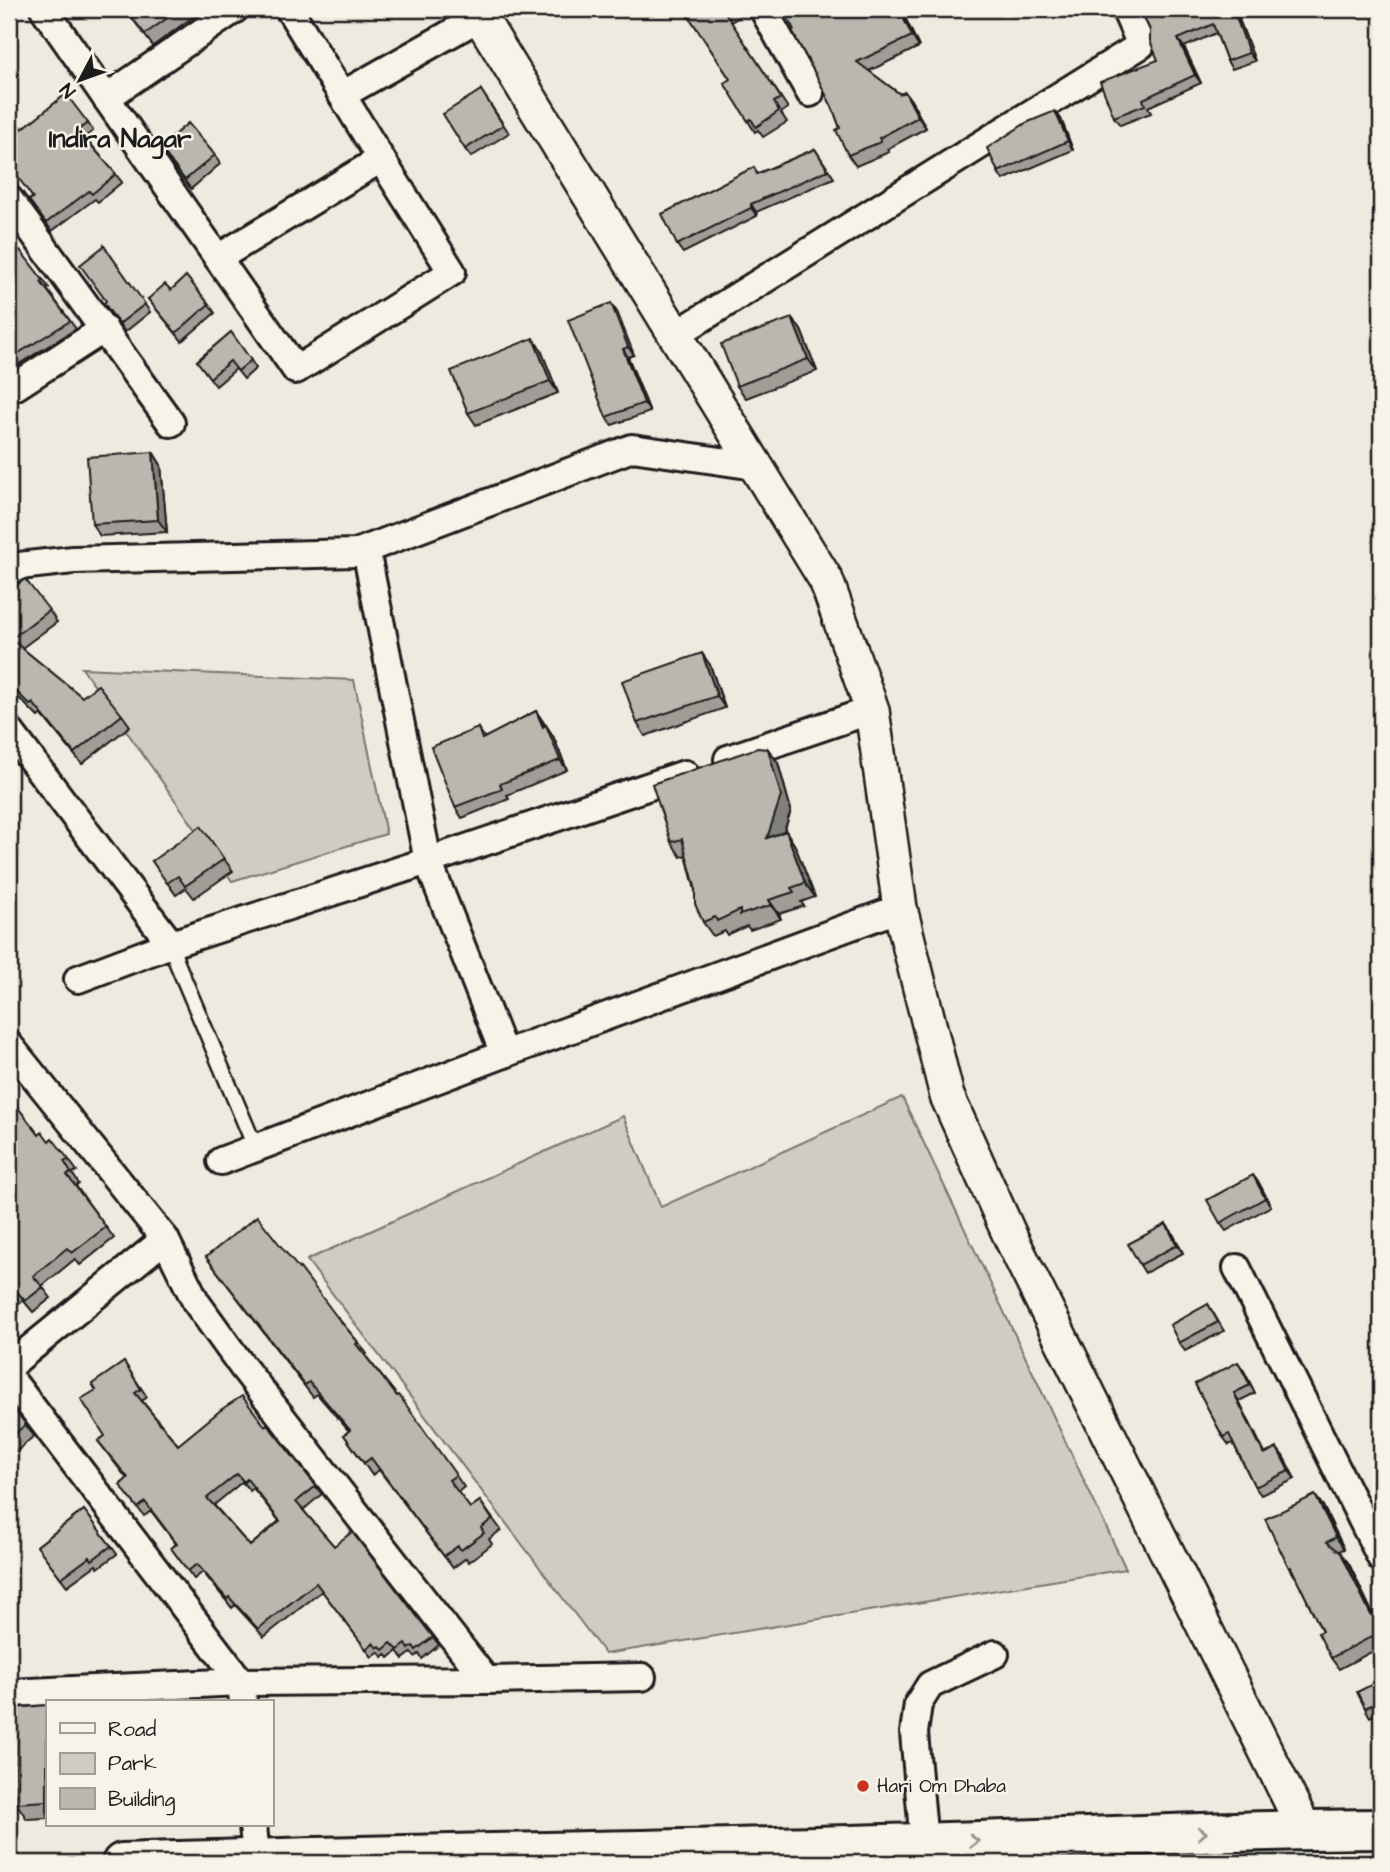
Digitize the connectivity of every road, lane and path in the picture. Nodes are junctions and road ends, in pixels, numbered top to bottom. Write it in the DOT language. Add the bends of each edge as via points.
graph roads {
  1 [pos="44,9"];
  2 [pos="235,9"];
  3 [pos="289,9"];
  4 [pos="763,9"];
  5 [pos="1125,9"];
  6 [pos="477,13"];
  7 [pos="810,93"];
  8 [pos="342,95"];
  9 [pos="106,98"];
  10 [pos="381,159"];
  11 [pos="9,199"];
  12 [pos="218,258"];
  13 [pos="104,329"];
  14 [pos="675,335"];
  15 [pos="9,388"];
  16 [pos="171,423"];
  17 [pos="755,466"];
  18 [pos="366,550"];
  19 [pos="9,571"];
  20 [pos="872,710"];
  21 [pos="9,730"];
  22 [pos="428,861"];
  23 [pos="900,908"];
  24 [pos="171,944"];
  25 [pos="78,979"];
  26 [pos="9,1045"];
  27 [pos="504,1054"];
  28 [pos="256,1149"];
  29 [pos="221,1161"];
  30 [pos="165,1239"];
  31 [pos="1237,1268"];
  32 [pos="9,1366"];
  33 [pos="9,1377"];
  34 [pos="1381,1558"];
  35 [pos="995,1654"];
  36 [pos="642,1677"];
  37 [pos="486,1680"];
  38 [pos="242,1692"];
  39 [pos="9,1693"];
  40 [pos="1381,1829"];
  41 [pos="1305,1830"];
  42 [pos="255,1841"];
  43 [pos="924,1843"];
  44 [pos="122,1863"];
  1 -- 9 [label="street"];
  2 -- 9 [label="street"];
  3 -- 8 [label="street"];
  4 -- 7 [label="street"];
  5 -- 14 [label="street" via="1141,45"];
  6 -- 8 [label="street"];
  6 -- 14 [label="street"];
  8 -- 10 [label="street"];
  9 -- 12 [label="street"];
  10 -- 12 [label="street"];
  10 -- 12 [label="street" via="452,272 296,370"];
  11 -- 13 [label="street"];
  13 -- 15 [label="street"];
  13 -- 16 [label="street"];
  14 -- 17 [label="street"];
  17 -- 18 [label="street" via="632,448"];
  17 -- 20 [label="street" via="826,580"];
  18 -- 19 [label="street" via="73,559"];
  18 -- 22 [label="street"];
  20 -- 22 [label="street"];
  20 -- 23 [label="street"];
  21 -- 24 [label="street"];
  22 -- 24 [label="street"];
  22 -- 27 [label="street"];
  23 -- 27 [label="street"];
  23 -- 41 [label="street" via="947,1096 1011,1238"];
  24 -- 25 [label="street"];
  24 -- 28 [label="lane"];
  26 -- 30 [label="street"];
  27 -- 28 [label="street"];
  28 -- 29 [label="street"];
  30 -- 32 [label="street"];
  30 -- 37 [label="street" via="196,1302 234,1355"];
  31 -- 34 [label="street"];
  33 -- 38 [label="street"];
  35 -- 43 [label="street" via="930,1685 918,1704 914,1733"];
  36 -- 37 [label="street"];
  37 -- 38 [label="street"];
  38 -- 39 [label="street"];
  40 -- 41 [label="main road"];
  43 -- 41 [label="main road, one-way"];
  42 -- 43 [label="main road"];
  42 -- 44 [label="main road"];
}
